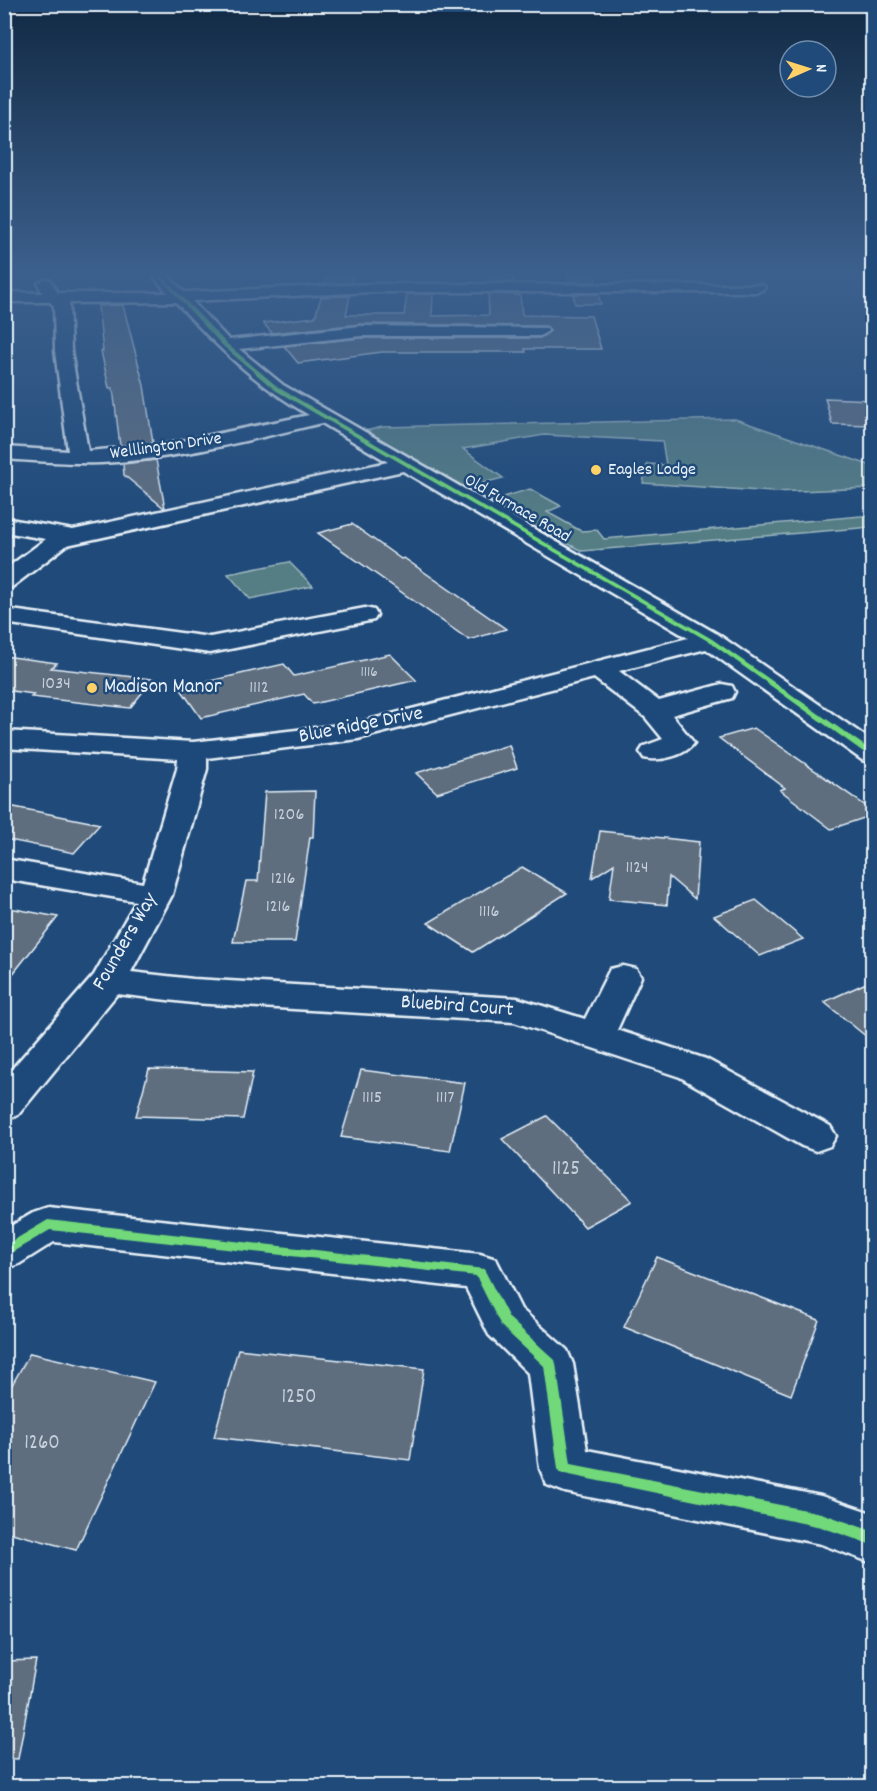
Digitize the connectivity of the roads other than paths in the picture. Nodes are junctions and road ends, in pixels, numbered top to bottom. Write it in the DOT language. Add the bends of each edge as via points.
graph roads {
  1 [pos="64,360"];
  2 [pos="243,360"];
  3 [pos="325,417"];
  4 [pos="4,453"];
  5 [pos="79,458"];
  6 [pos="406,464"];
  7 [pos="4,525"];
  8 [pos="73,537"];
  9 [pos="4,582"];
  10 [pos="365,615"];
  11 [pos="4,616"];
  12 [pos="710,640"];
  13 [pos="600,670"];
  14 [pos="722,692"];
  15 [pos="655,711"];
  16 [pos="4,739"];
  17 [pos="193,751"];
  18 [pos="654,752"];
  19 [pos="873,754"];
  20 [pos="4,869"];
  21 [pos="156,895"];
  22 [pos="622,977"];
  23 [pos="108,981"];
  24 [pos="596,1036"];
  25 [pos="4,1105"];
  26 [pos="816,1136"];
  27 [pos="4,1252"];
  28 [pos="873,1538"];
  1 -- 5 [label="street"];
  2 -- 3 [label="street, Old Furnace Road" via="277,388"];
  3 -- 5 [label="street, Welllington Drive" via="211,442"];
  3 -- 6 [label="street, Old Furnace Road"];
  4 -- 5 [label="street, Welllington Drive"];
  6 -- 8 [label="street"];
  6 -- 12 [label="street, Old Furnace Road"];
  7 -- 8 [label="street"];
  8 -- 9 [label="street" via="59,540"];
  10 -- 11 [label="street" via="210,645"];
  12 -- 13 [label="street, Blue Ridge Drive"];
  12 -- 19 [label="street, Old Furnace Road"];
  13 -- 15 [label="street"];
  13 -- 17 [label="street, Blue Ridge Drive" via="358,731"];
  14 -- 15 [label="street"];
  15 -- 18 [label="street" via="680,743"];
  16 -- 17 [label="street, Blue Ridge Drive"];
  17 -- 21 [label="street, Founders Way" via="192,769"];
  20 -- 21 [label="street"];
  21 -- 23 [label="street, Founders Way"];
  22 -- 24 [label="street"];
  23 -- 24 [label="street, Bluebird Court" via="517,1010"];
  23 -- 25 [label="street, Founders Way"];
  24 -- 26 [label="street, Bluebird Court" via="693,1068"];
  27 -- 28 [label="street" via="48,1224 480,1272 506,1322 550,1364 565,1469 821,1520"];
}
